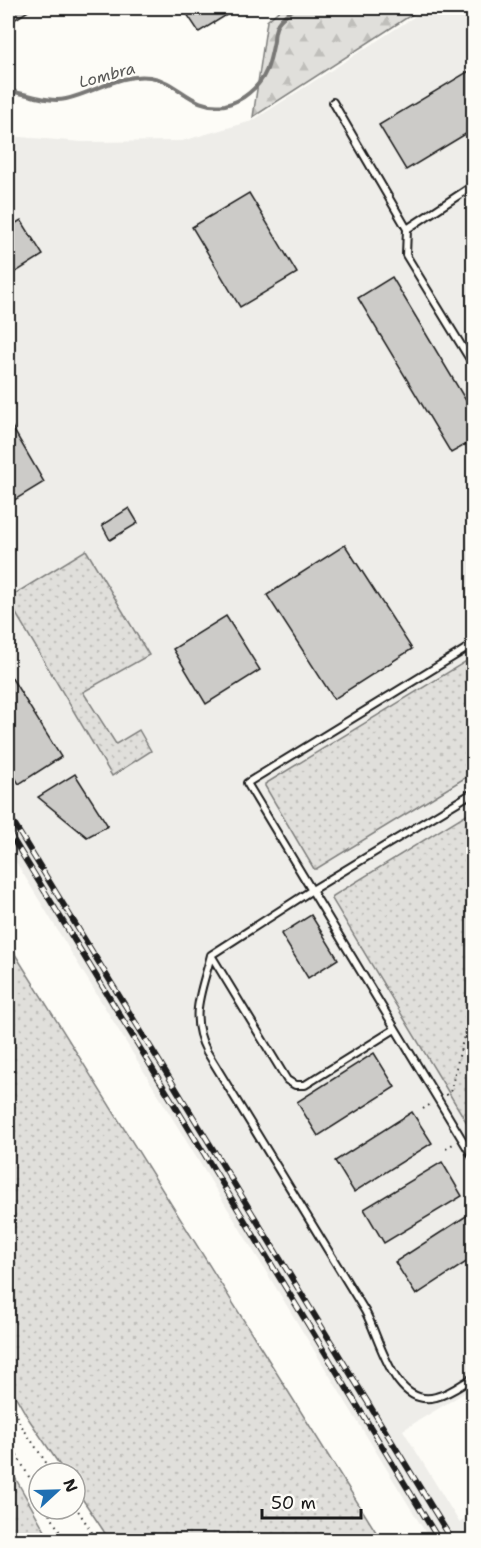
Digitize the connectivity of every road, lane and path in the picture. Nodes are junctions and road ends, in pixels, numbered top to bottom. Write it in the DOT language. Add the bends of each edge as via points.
graph roads {
  1 [pos="333,102"];
  2 [pos="474,185"];
  3 [pos="407,229"];
  4 [pos="474,366"];
  5 [pos="474,644"];
  6 [pos="474,792"];
  7 [pos="312,890"];
  8 [pos="211,955"];
  9 [pos="474,995"];
  10 [pos="395,1029"];
  11 [pos="438,1100"];
  12 [pos="423,1109"];
  13 [pos="474,1159"];
  14 [pos="474,1377"];
  15 [pos="8,1400"];
  16 [pos="8,1439"];
  17 [pos="45,1461"];
  18 [pos="27,1473"];
  19 [pos="54,1521"];
  20 [pos="85,1521"];
  21 [pos="64,1540"];
  22 [pos="97,1540"];
  1 -- 3 [label="lane"];
  2 -- 3 [label="lane"];
  3 -- 4 [label="lane" via="406,255"];
  5 -- 7 [label="lane" via="247,783"];
  6 -- 7 [label="lane"];
  7 -- 8 [label="lane"];
  7 -- 10 [label="lane"];
  8 -- 10 [label="lane" via="287,1080 295,1085 305,1084"];
  8 -- 14 [label="lane" via="198,998 202,1044 365,1311 382,1353 399,1381 413,1395 432,1398 447,1394"];
  9 -- 11 [label="path" via="450,1093"];
  10 -- 11 [label="lane"];
  11 -- 12 [label="path"];
  11 -- 13 [label="lane"];
  15 -- 17 [label="path"];
  16 -- 18 [label="path"];
  19 -- 21 [label="path"];
  20 -- 22 [label="path"];
}
